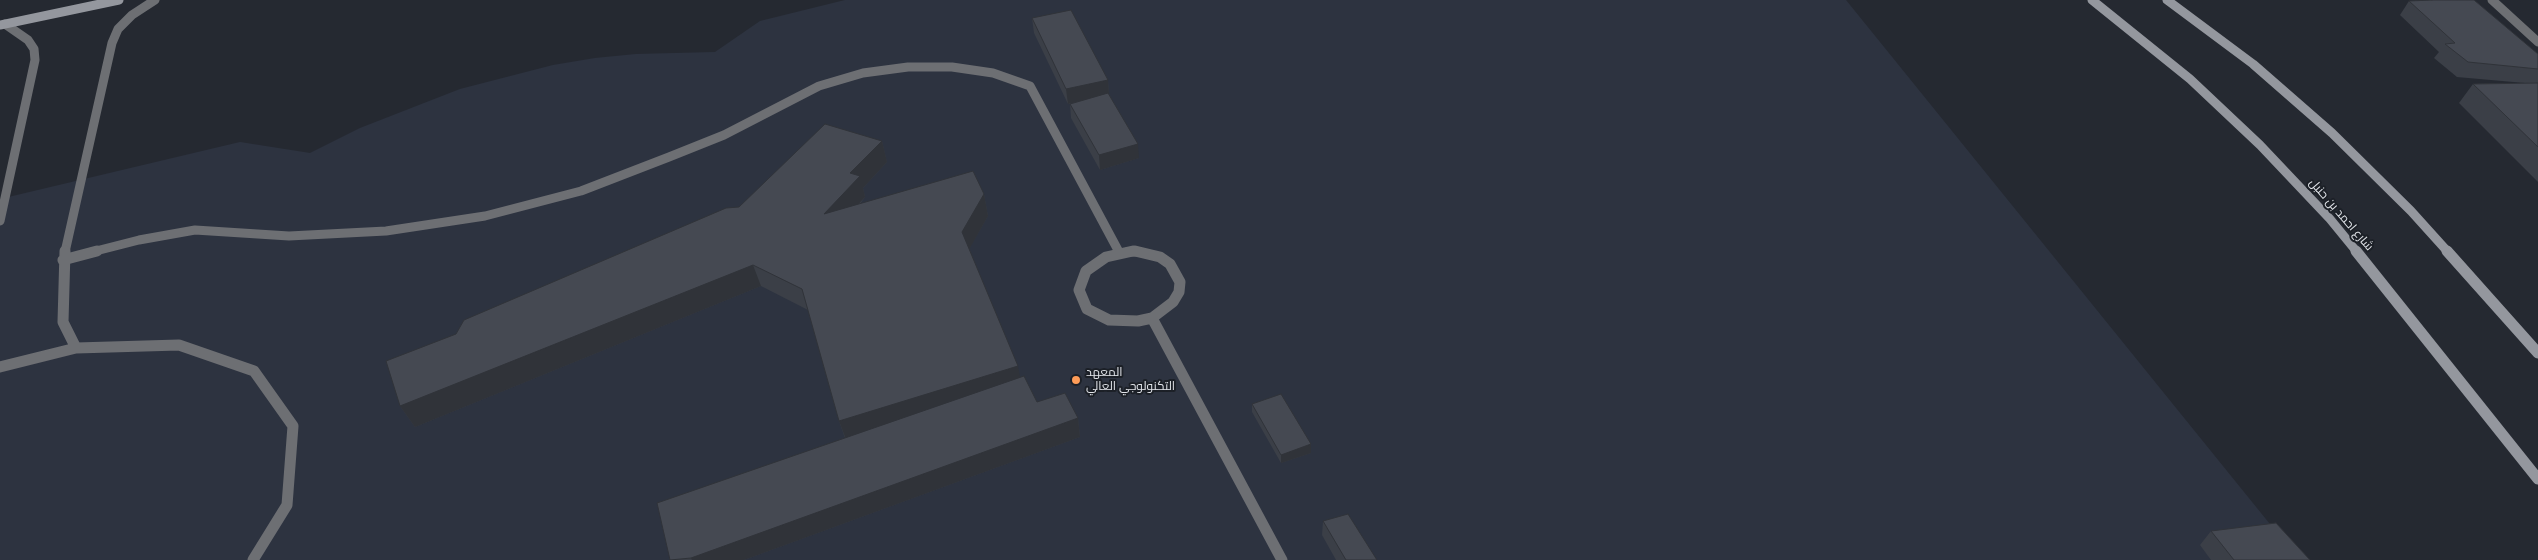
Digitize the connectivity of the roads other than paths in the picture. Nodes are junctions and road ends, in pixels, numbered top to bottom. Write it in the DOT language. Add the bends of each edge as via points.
graph roads {
  1 [pos="118,0"];
  2 [pos="155,0"];
  3 [pos="2092,0"];
  4 [pos="2167,0"];
  5 [pos="2492,0"];
  6 [pos="2,24"];
  7 [pos="2538,42"];
  8 [pos="0,222"];
  9 [pos="1119,252"];
  10 [pos="64,260"];
  11 [pos="1152,318"];
  12 [pos="76,348"];
  13 [pos="2538,353"];
  14 [pos="0,367"];
  15 [pos="2538,479"];
  16 [pos="253,560"];
  17 [pos="1282,560"];
  1 -- 6 [label="street"];
  2 -- 10 [label="street" via="118,29 112,43"];
  3 -- 15 [label="street, شارع احمد بن حنبل" via="2190,79 2324,212"];
  4 -- 13 [label="street" via="2252,64 2332,133 2411,211"];
  5 -- 7 [label="street"];
  6 -- 8 [label="street" via="28,40 34,49 35,60"];
  9 -- 10 [label="street" via="1030,86 993,73 952,67 908,67 863,73 818,86 766,115 669,157 581,191 485,216 386,231 289,236 195,230 139,240"];
  9 -- 11 [label="street" via="1154,255 1170,264 1176,272 1180,282 1178,292 1164,311"];
  9 -- 11 [label="street" via="1095,262 1086,271 1079,290 1081,300 1087,309 1109,320 1124,322"];
  10 -- 12 [label="street" via="63,322"];
  11 -- 17 [label="street"];
  12 -- 14 [label="street"];
  12 -- 16 [label="street" via="178,345 254,371 293,426 287,505"];
}
